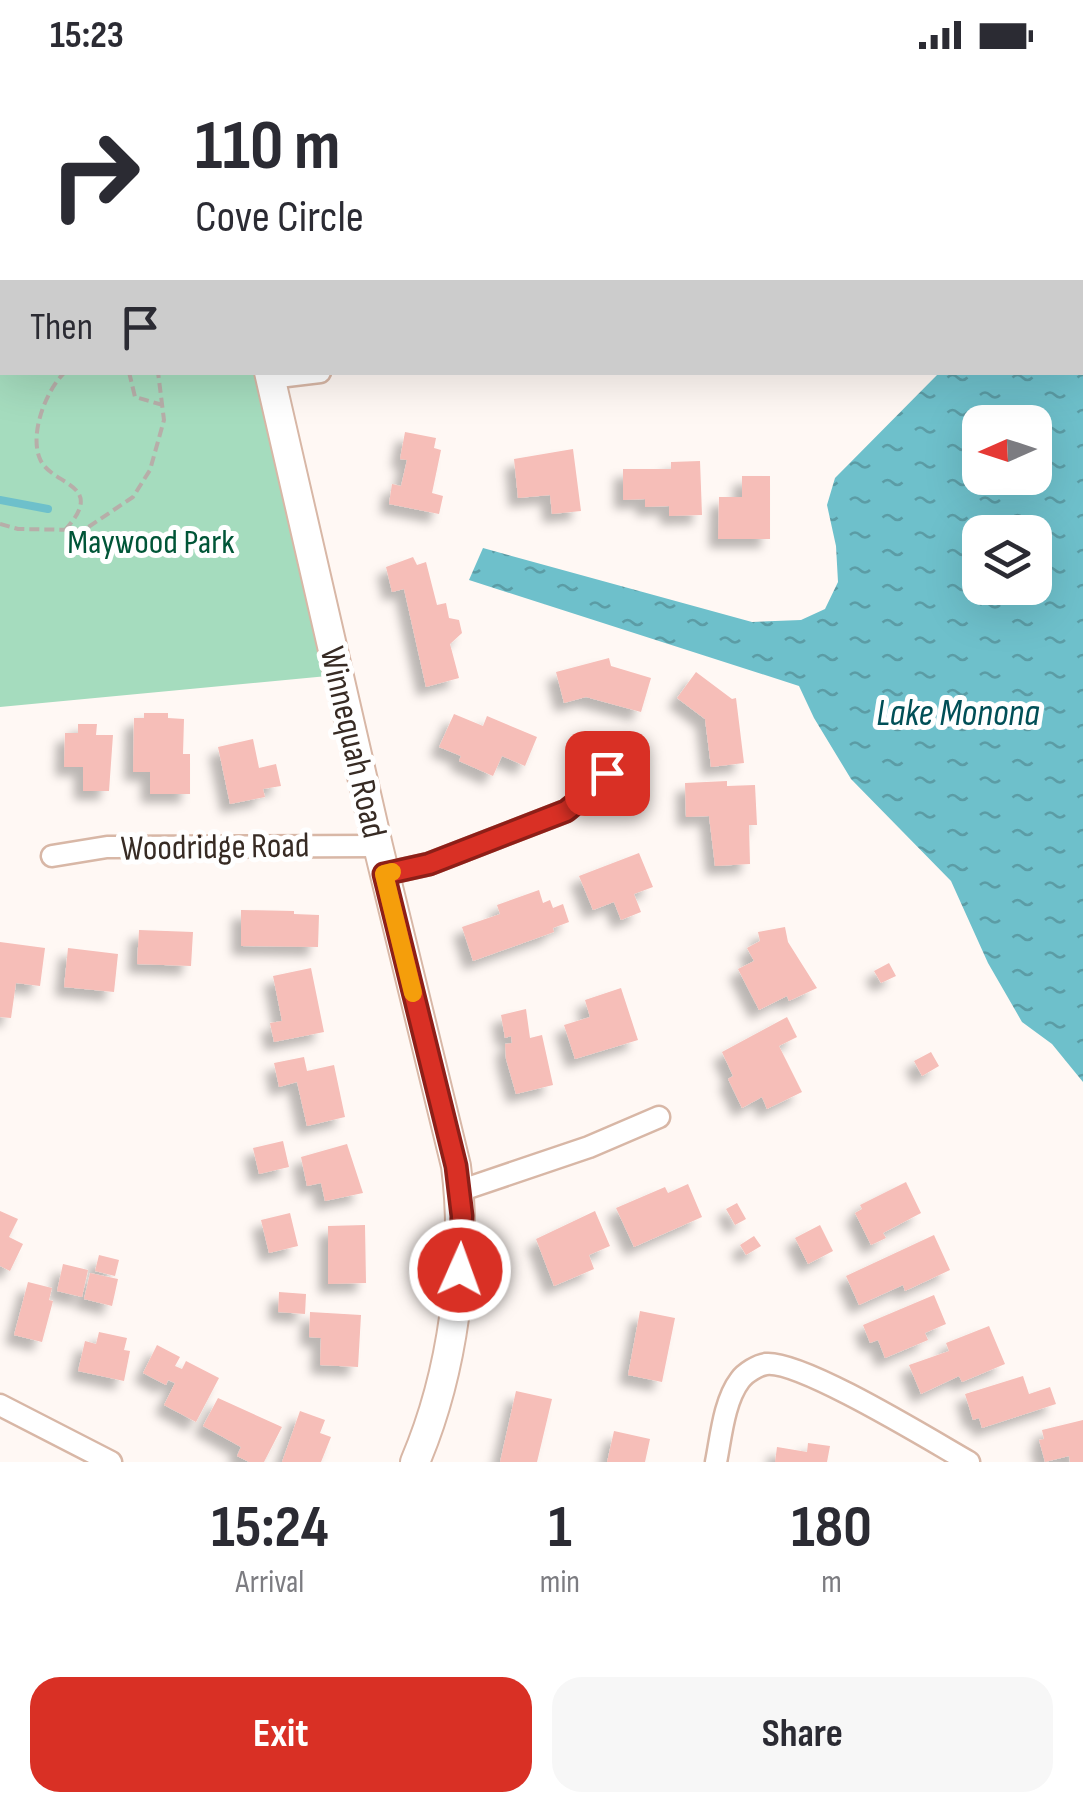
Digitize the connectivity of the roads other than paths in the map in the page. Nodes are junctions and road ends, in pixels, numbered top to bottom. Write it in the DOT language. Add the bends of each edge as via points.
graph roads {
  1 [pos="270,375"];
  2 [pos="607,773"];
  3 [pos="378,846"];
  4 [pos="52,856"];
  5 [pos="384,874"];
  6 [pos="659,1117"];
  7 [pos="459,1192"];
  8 [pos="0,1405"];
  9 [pos="111,1462"];
  10 [pos="415,1462"];
  11 [pos="716,1462"];
  12 [pos="968,1462"];
  1 -- 3 [label="street, Winnequah Road"];
  2 -- 5 [label="street" via="566,811 429,864"];
  3 -- 4 [label="street, Woodridge Road" via="107,847"];
  3 -- 5 [label="street, Winnequah Road"];
  5 -- 7 [label="street, Winnequah Road"];
  6 -- 7 [label="street"];
  7 -- 10 [label="street, Winnequah Road" via="458,1288 440,1387"];
  8 -- 9 [label="street"];
  11 -- 12 [label="street" via="730,1402 741,1379 762,1364 808,1372"];
}
